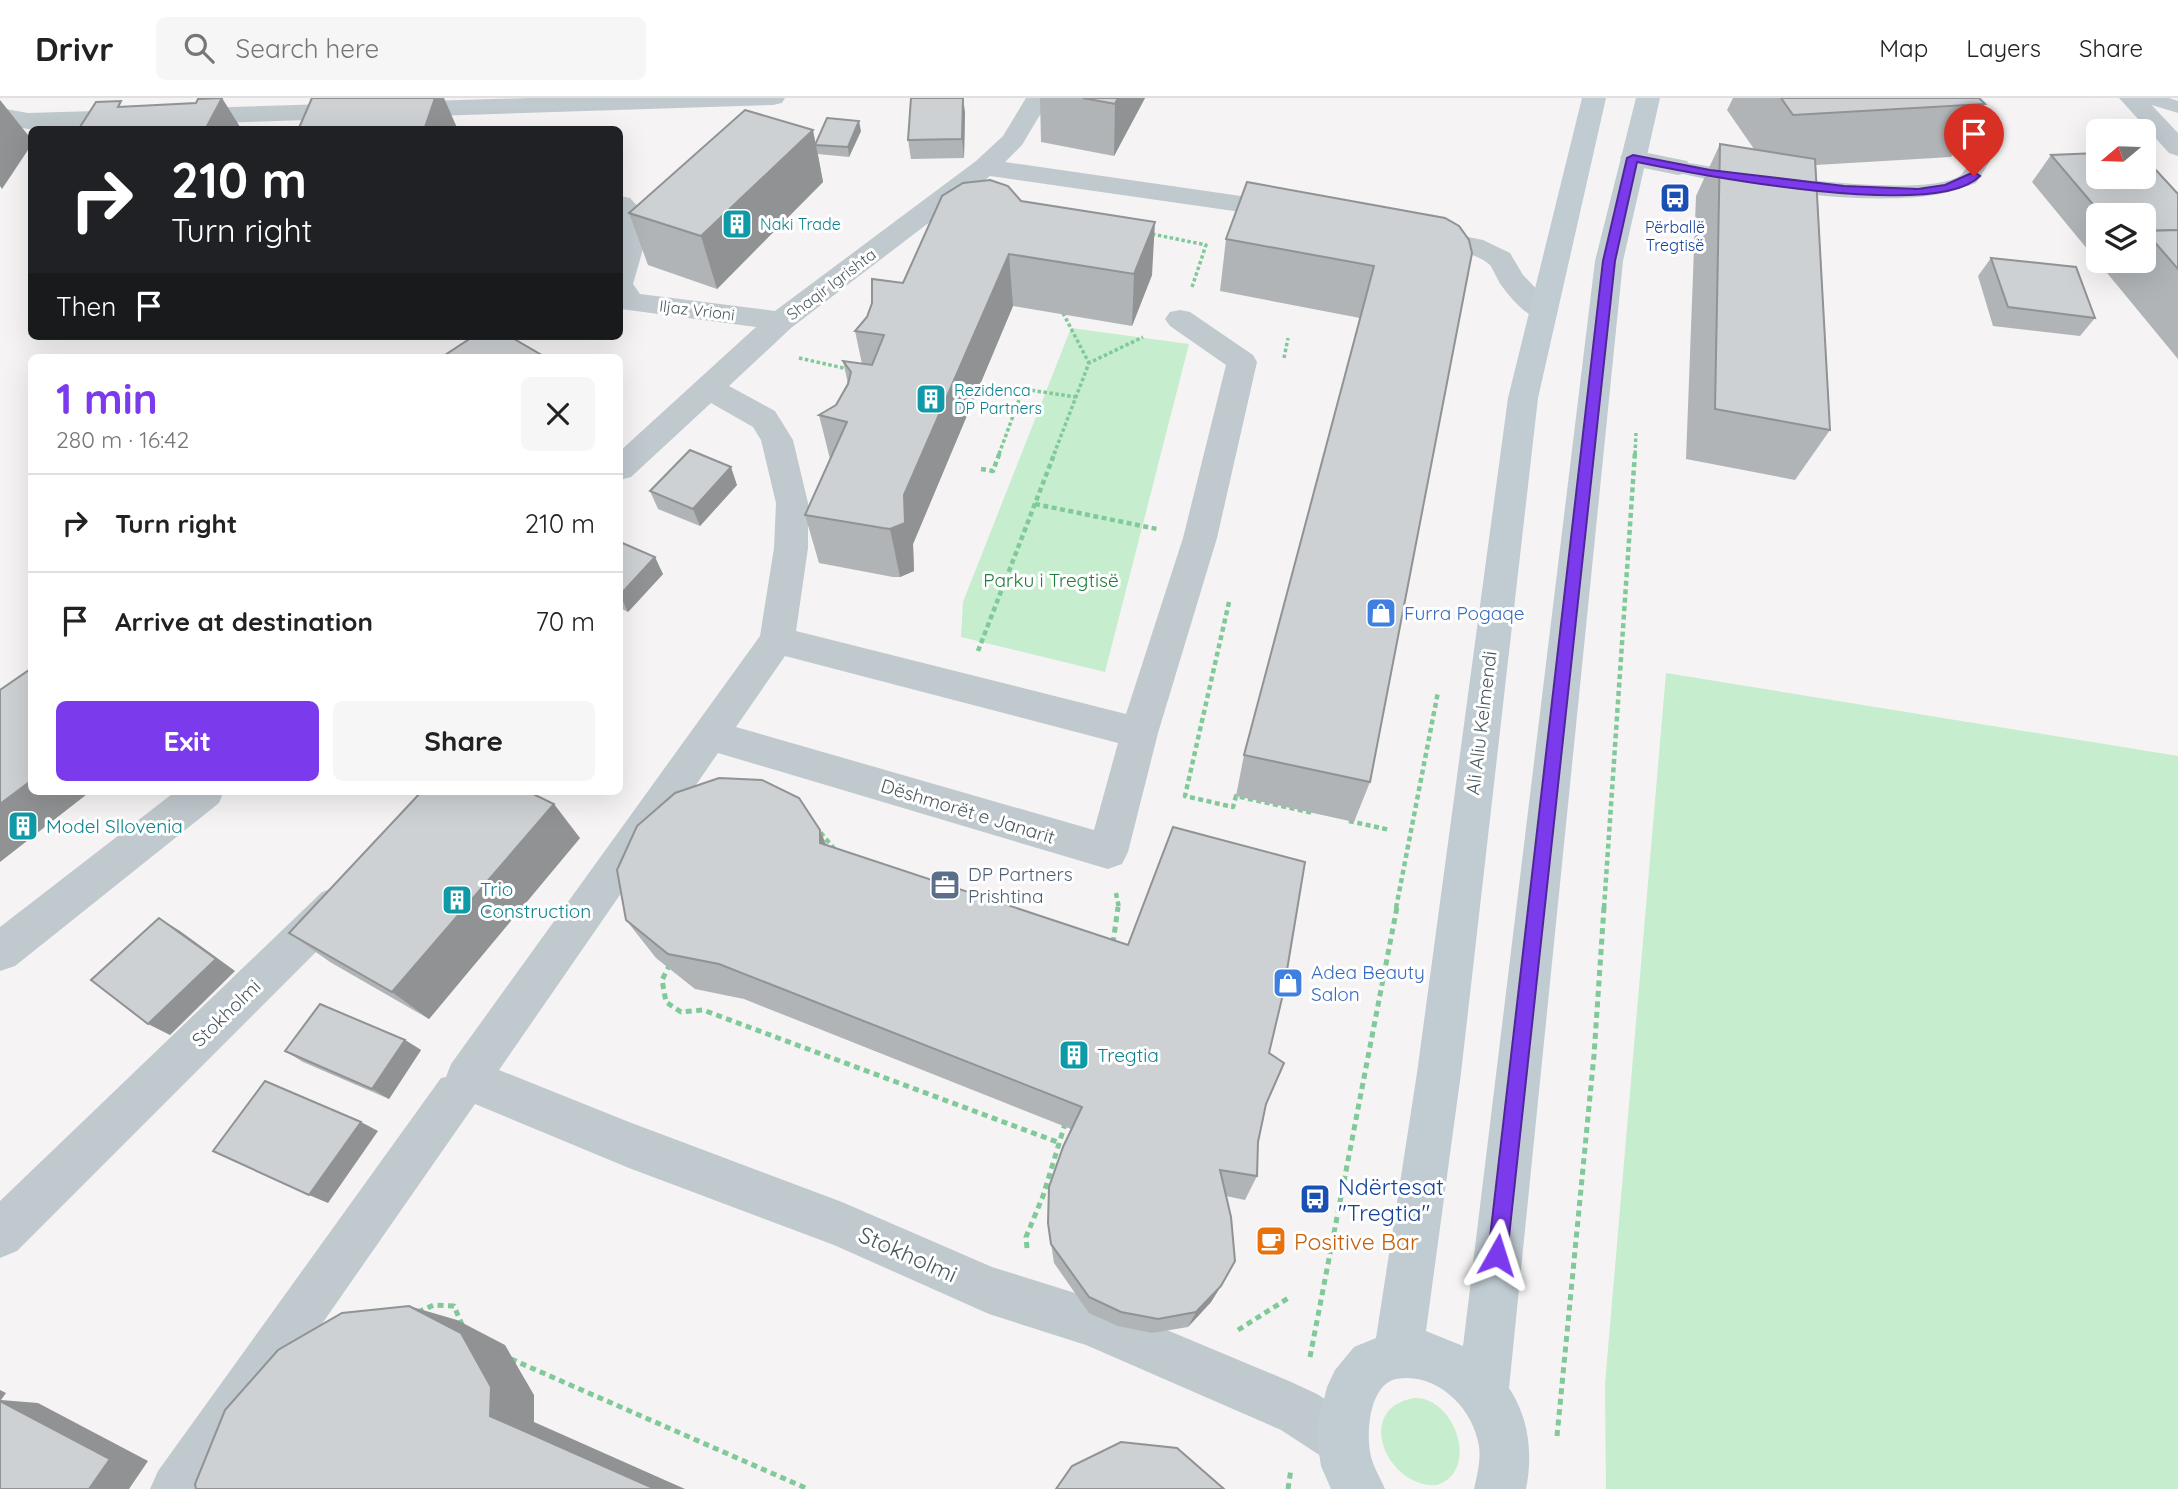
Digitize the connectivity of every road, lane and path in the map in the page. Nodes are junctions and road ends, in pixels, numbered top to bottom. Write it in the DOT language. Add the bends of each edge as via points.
graph roads {
  1 [pos="773,98"];
  2 [pos="1038,98"];
  3 [pos="1594,98"];
  4 [pos="1648,98"];
  5 [pos="1942,98"];
  6 [pos="2131,98"];
  7 [pos="2149,98"];
  8 [pos="2178,107"];
  9 [pos="0,116"];
  10 [pos="2178,148"];
  11 [pos="1633,158"];
  12 [pos="985,167"];
  13 [pos="1678,167"];
  14 [pos="623,207"];
  15 [pos="1318,215"];
  16 [pos="1401,232"];
  17 [pos="1152,234"];
  18 [pos="1206,245"];
  19 [pos="623,274"];
  20 [pos="623,290"];
  21 [pos="1543,311"];
  22 [pos="1063,313"];
  23 [pos="1180,319"];
  24 [pos="781,321"];
  25 [pos="1288,338"];
  26 [pos="753,349"];
  27 [pos="1282,364"];
  28 [pos="854,370"];
  29 [pos="709,389"];
  30 [pos="1076,397"];
  31 [pos="1636,432"];
  32 [pos="623,466"];
  33 [pos="981,469"];
  34 [pos="1035,505"];
  35 [pos="1200,538"];
  36 [pos="1230,599"];
  37 [pos="777,640"];
  38 [pos="963,688"];
  39 [pos="1438,690"];
  40 [pos="1139,733"];
  41 [pos="711,735"];
  42 [pos="200,795"];
  43 [pos="1314,814"];
  44 [pos="1341,819"];
  45 [pos="810,824"];
  46 [pos="1390,830"];
  47 [pos="1108,852"];
  48 [pos="840,857"];
  49 [pos="364,878"];
  50 [pos="1100,940"];
  51 [pos="1113,944"];
  52 [pos="0,952"];
  53 [pos="673,957"];
  54 [pos="1110,957"];
  55 [pos="462,1087"];
  56 [pos="1067,1117"];
  57 [pos="1060,1143"];
  58 [pos="0,1234"];
  59 [pos="1027,1250"];
  60 [pos="414,1322"];
  61 [pos="467,1339"];
  62 [pos="1398,1354"];
  63 [pos="505,1356"];
  64 [pos="1483,1392"];
  65 [pos="1299,1412"];
  66 [pos="1342,1440"];
  67 [pos="1556,1448"];
  68 [pos="176,1489"];
  69 [pos="808,1489"];
  70 [pos="1289,1489"];
  71 [pos="1359,1489"];
  72 [pos="1500,1489"];
  1 -- 9 [label="street" via="28,121"];
  2 -- 12 [label="street, Shaqir Igrishta" via="1013,140"];
  3 -- 21 [label="main road, Ali Aliu Kelmendi"];
  4 -- 11 [label="main road"];
  5 -- 13 [label="lane" via="1977,143 1980,163 1974,176 1946,188 1918,192 1844,189"];
  6 -- 10 [label="street"];
  7 -- 8 [label="lane"];
  11 -- 13 [label="street"];
  11 -- 64 [label="main road" via="1609,261"];
  12 -- 15 [label="street"];
  12 -- 24 [label="street, Shaqir Igrishta"];
  14 -- 19 [label="street, Iljaz Vrioni" via="637,221"];
  16 -- 21 [label="street" via="1473,246 1500,259 1512,280"];
  17 -- 18 [label="path"];
  20 -- 24 [label="street, Iljaz Vrioni" via="631,302"];
  21 -- 62 [label="main road, Ali Aliu Kelmendi" via="1523,398 1439,1073"];
  22 -- 30 [label="path" via="1089,363"];
  23 -- 35 [label="street" via="1242,362"];
  24 -- 26 [label="street, Shaqir Igrishta"];
  25 -- 27 [label="path"];
  26 -- 28 [label="path"];
  26 -- 29 [label="street, Shaqir Igrishta"];
  29 -- 32 [label="street, Shaqir Igrishta"];
  29 -- 37 [label="street" via="764,419 778,440 792,503 791,548"];
  30 -- 33 [label="path" via="1023,389 993,471"];
  30 -- 34 [label="path"];
  31 -- 67 [label="path" via="1594,1055"];
  34 -- 35 [label="path"];
  34 -- 38 [label="path"];
  35 -- 40 [label="street"];
  36 -- 43 [label="path" via="1185,796 1233,807 1236,796"];
  37 -- 38 [label="street"];
  37 -- 41 [label="street"];
  38 -- 40 [label="street"];
  39 -- 65 [label="path"];
  40 -- 47 [label="street"];
  41 -- 47 [label="street, Dëshmorët e Janarit"];
  41 -- 55 [label="street"];
  42 -- 52 [label="street"];
  44 -- 46 [label="path"];
  45 -- 48 [label="path" via="820,829"];
  47 -- 51 [label="path" via="1119,911"];
  49 -- 58 [label="street, Stokholmi"];
  50 -- 51 [label="path"];
  51 -- 54 [label="path"];
  53 -- 57 [label="path" via="662,980 666,1002 681,1012 703,1010"];
  55 -- 65 [label="street, Stokholmi" via="842,1225 989,1290 1088,1321"];
  55 -- 68 [label="street"];
  56 -- 57 [label="path"];
  57 -- 59 [label="path" via="1026,1237"];
  60 -- 61 [label="path" via="418,1311 434,1305 454,1306"];
  62 -- 64 [label="main road" via="1421,1353 1444,1360"];
  62 -- 66 [label="main road" via="1374,1364 1357,1381 1345,1407"];
  63 -- 69 [label="path"];
  64 -- 72 [label="main road" via="1504,1438"];
  65 -- 66 [label="street, Stokholmi"];
  65 -- 70 [label="path"];
  66 -- 71 [label="main road"];
}
